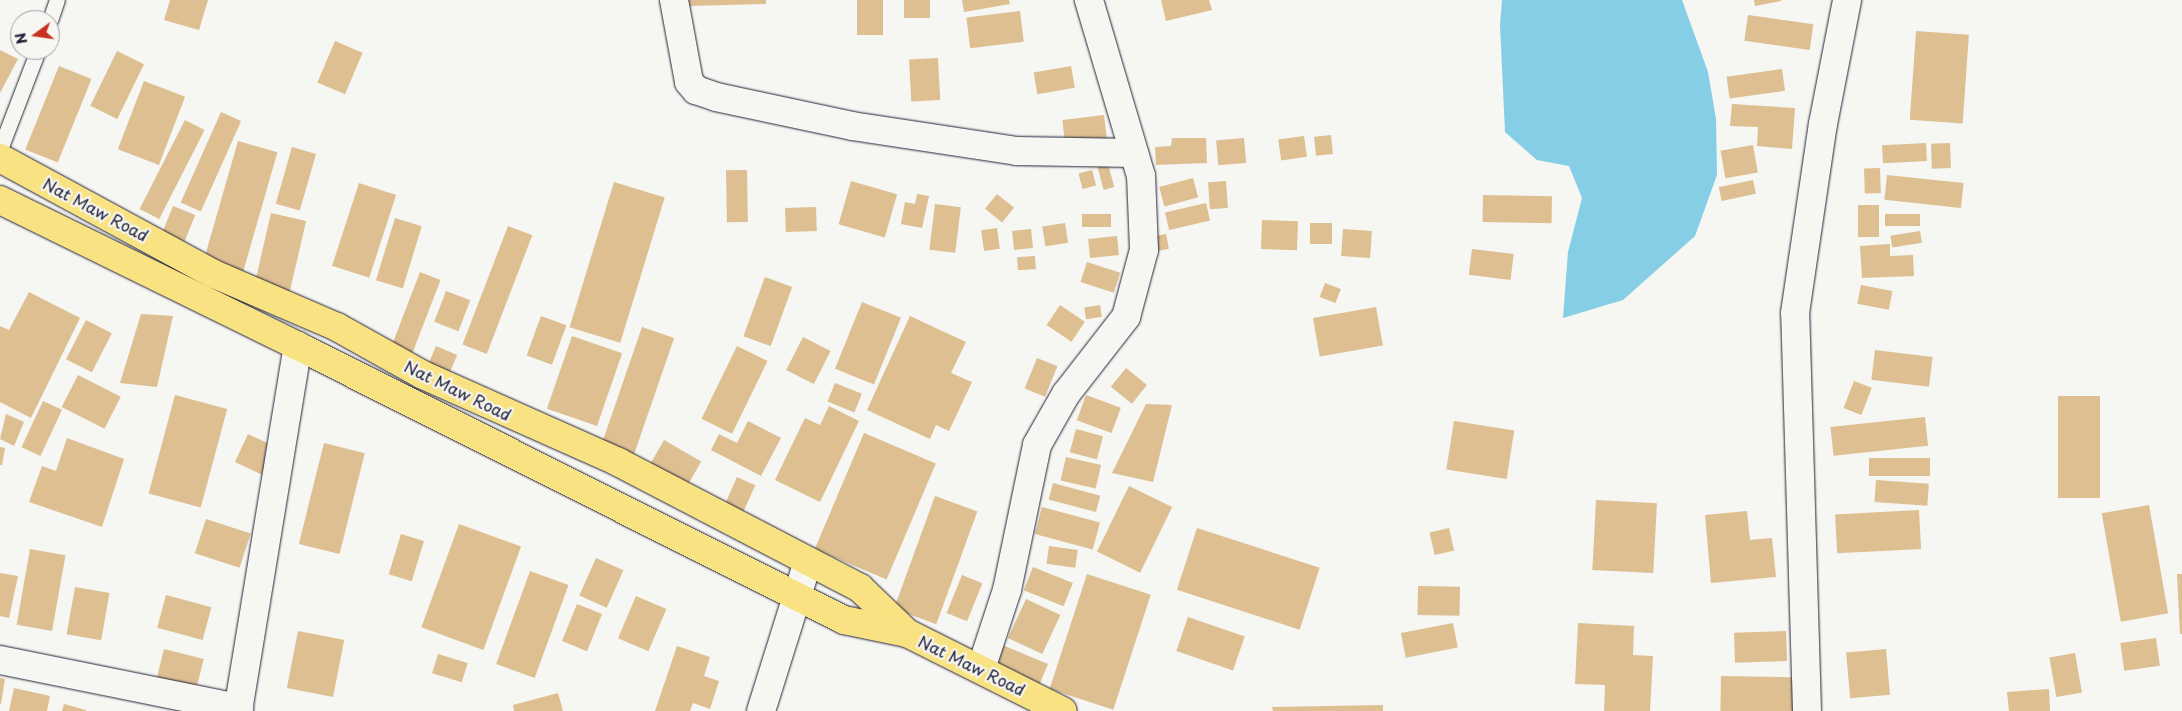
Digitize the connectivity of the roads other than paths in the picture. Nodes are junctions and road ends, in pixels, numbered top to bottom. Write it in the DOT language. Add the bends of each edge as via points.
graph roads {
  1 [pos="674,0"];
  2 [pos="1089,0"];
  3 [pos="1848,0"];
  4 [pos="34,60"];
  5 [pos="0,149"];
  6 [pos="1134,153"];
  7 [pos="0,158"];
  8 [pos="0,200"];
  9 [pos="298,346"];
  10 [pos="808,561"];
  11 [pos="795,596"];
  12 [pos="906,633"];
  13 [pos="0,660"];
  14 [pos="981,669"];
  15 [pos="239,710"];
  16 [pos="761,711"];
  17 [pos="1063,711"];
  18 [pos="1807,711"];
  1 -- 6 [label="street" via="689,82 696,90 716,97 852,126 1017,151"];
  2 -- 6 [label="street"];
  3 -- 18 [label="street" via="1823,124 1795,313"];
  4 -- 5 [label="lane"];
  6 -- 14 [label="street" via="1140,176 1144,250 1126,317 1066,394 1037,445 1007,590"];
  7 -- 10 [label="main road, Nat Maw Road" via="214,274 337,327 424,375 618,462"];
  8 -- 9 [label="main road, Nat Maw Road"];
  9 -- 11 [label="main road, Nat Maw Road"];
  9 -- 15 [label="street"];
  10 -- 11 [label="street"];
  10 -- 12 [label="main road, Nat Maw Road" via="860,588"];
  11 -- 12 [label="main road, Nat Maw Road" via="844,620"];
  11 -- 16 [label="street"];
  12 -- 14 [label="main road, Nat Maw Road"];
  13 -- 15 [label="street"];
  14 -- 17 [label="main road, Nat Maw Road"];
}
